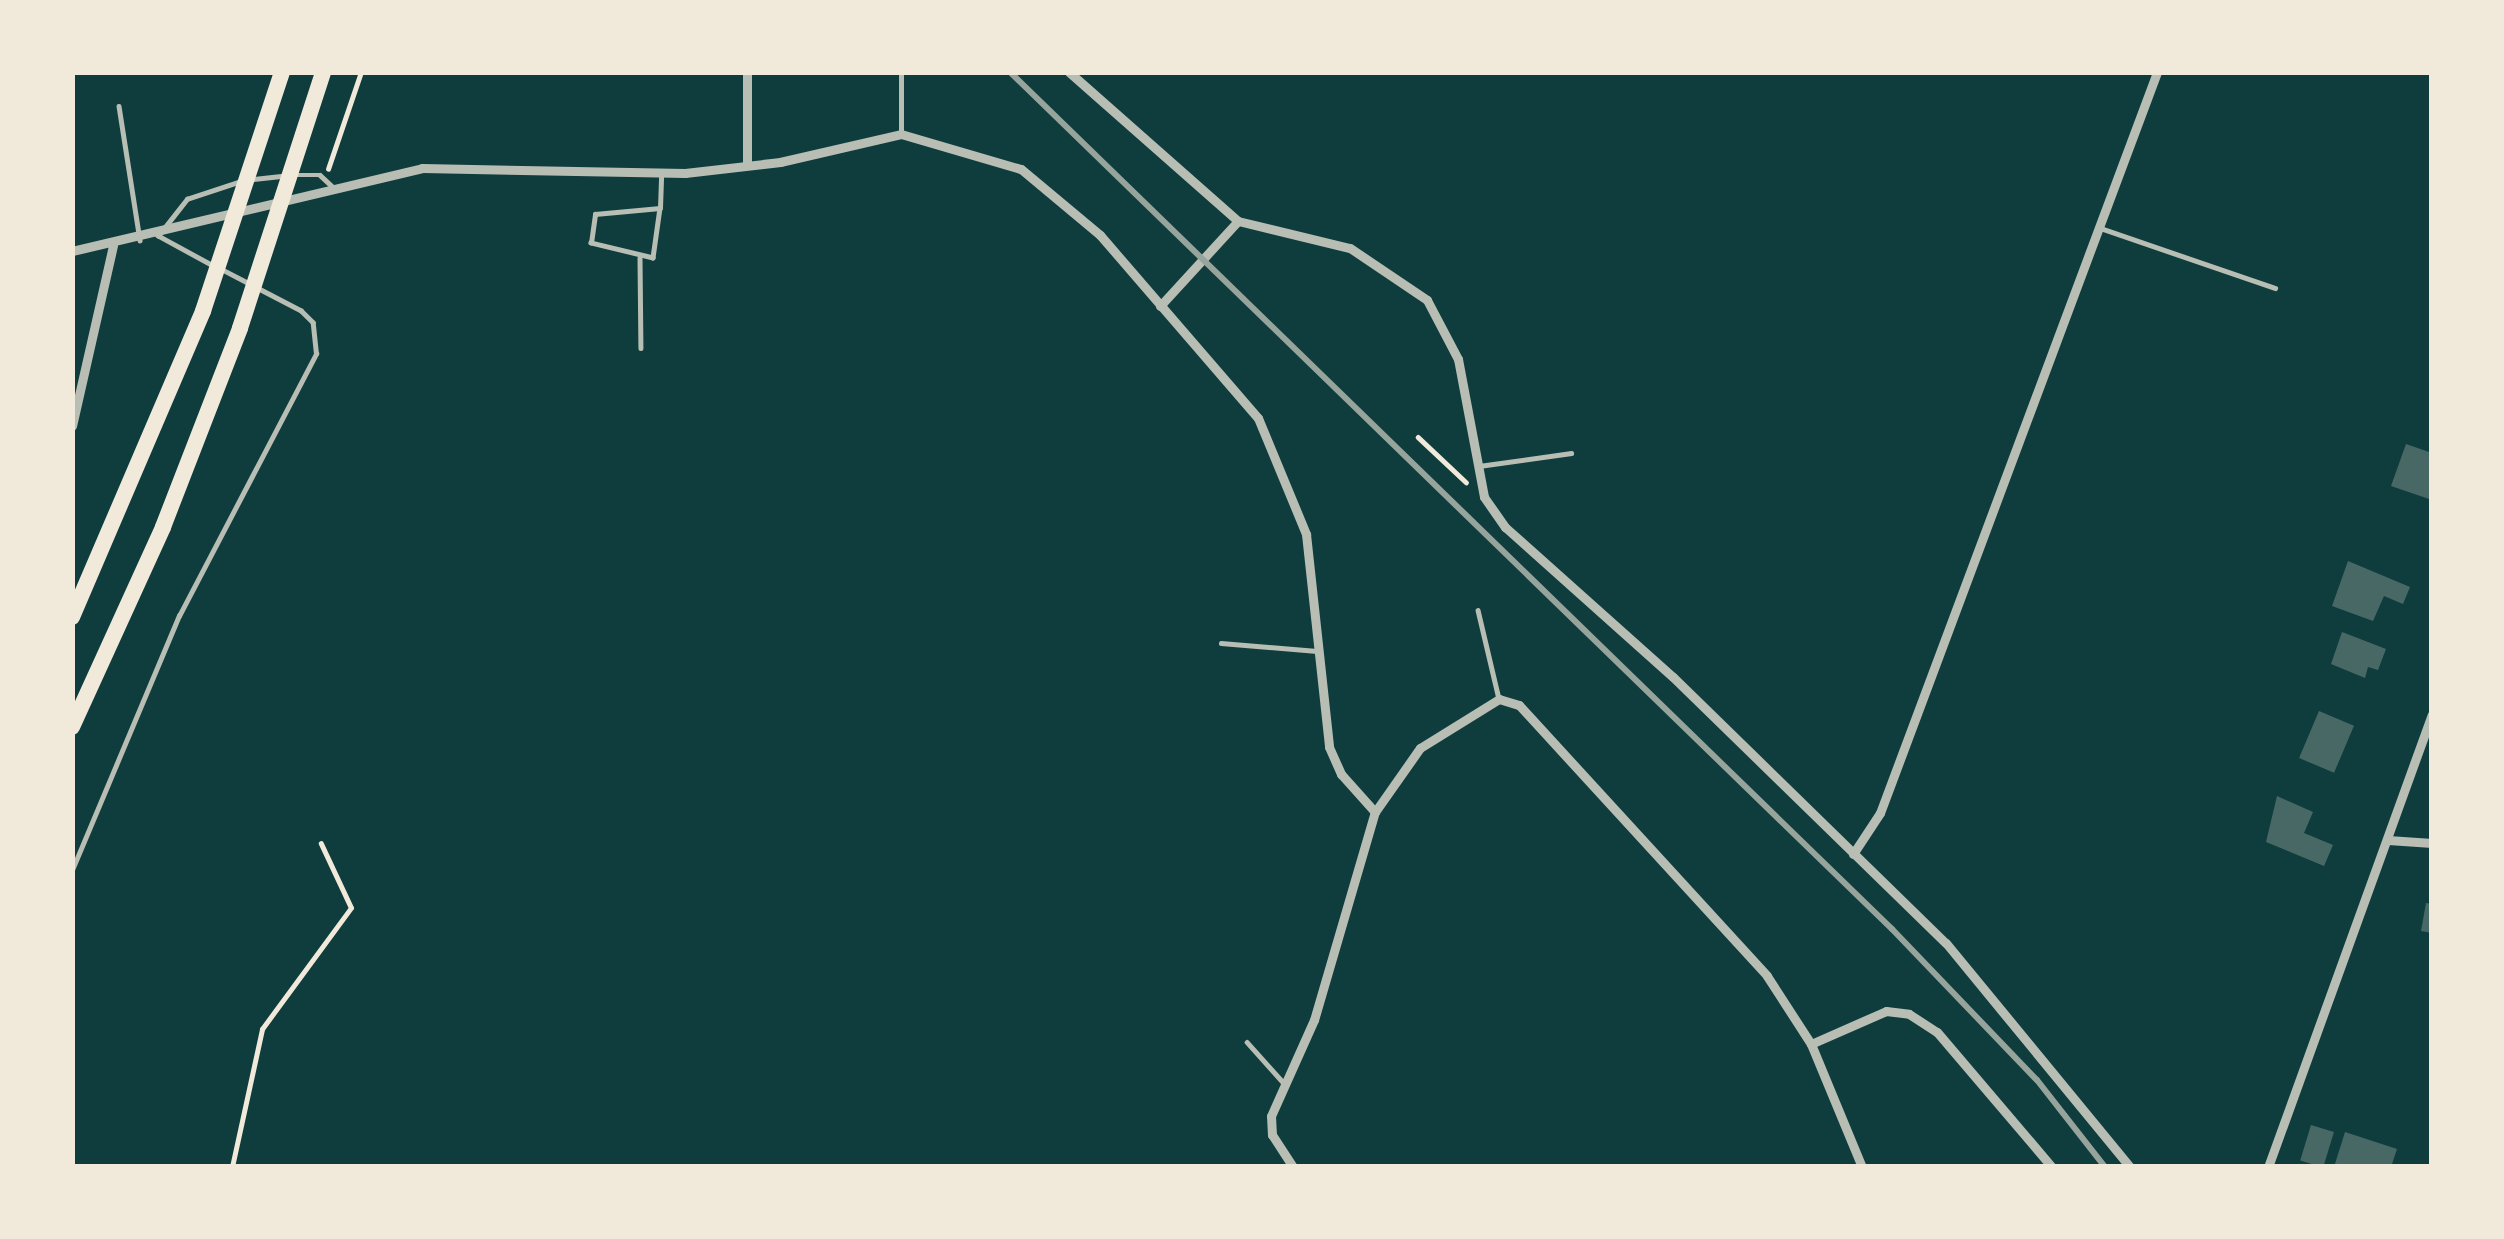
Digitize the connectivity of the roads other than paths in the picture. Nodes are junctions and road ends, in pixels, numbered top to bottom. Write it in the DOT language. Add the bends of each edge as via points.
graph roads {
  1 [pos="282,72"];
  2 [pos="323,72"];
  3 [pos="747,72"];
  4 [pos="901,72"];
  5 [pos="1069,72"];
  6 [pos="2157,72"];
  7 [pos="119,106"];
  8 [pos="901,134"];
  9 [pos="747,165"];
  10 [pos="661,172"];
  11 [pos="331,185"];
  12 [pos="661,208"];
  13 [pos="1238,221"];
  14 [pos="2103,229"];
  15 [pos="158,236"];
  16 [pos="140,240"];
  17 [pos="113,246"];
  18 [pos="72,251"];
  19 [pos="640,258"];
  20 [pos="2275,288"];
  21 [pos="1160,306"];
  22 [pos="641,348"];
  23 [pos="72,426"];
  24 [pos="1571,453"];
  25 [pos="1479,466"];
  26 [pos="1478,610"];
  27 [pos="72,617"];
  28 [pos="1221,643"];
  29 [pos="1317,651"];
  30 [pos="1499,699"];
  31 [pos="2432,715"];
  32 [pos="72,728"];
  33 [pos="1375,812"];
  34 [pos="2388,840"];
  35 [pos="2432,843"];
  36 [pos="1853,854"];
  37 [pos="72,870"];
  38 [pos="1247,1042"];
  39 [pos="1811,1044"];
  40 [pos="1282,1081"];
  41 [pos="1293,1167"];
  42 [pos="1862,1167"];
  43 [pos="2051,1167"];
  44 [pos="2130,1167"];
  45 [pos="2268,1167"];
  1 -- 27 [label="highway" via="203,311"];
  2 -- 32 [label="highway" via="240,328 163,527"];
  3 -- 9 [label="street"];
  4 -- 8 [label="lane"];
  5 -- 13 [label="street"];
  6 -- 14 [label="street"];
  7 -- 16 [label="lane"];
  8 -- 9 [label="street"];
  8 -- 21 [label="street" via="980,153 1058,192"];
  9 -- 10 [label="street"];
  10 -- 11 [label="street" via="422,168"];
  10 -- 12 [label="lane"];
  11 -- 15 [label="street"];
  11 -- 15 [label="lane" via="299,175 223,182 187,199"];
  12 -- 19 [label="lane" via="659,253"];
  12 -- 19 [label="lane" via="595,214 591,243"];
  13 -- 21 [label="street"];
  13 -- 25 [label="street" via="1350,248 1427,300 1458,359"];
  14 -- 20 [label="lane"];
  14 -- 36 [label="street" via="1880,813"];
  15 -- 16 [label="street"];
  15 -- 37 [label="lane" via="301,311 314,323 316,354 179,616"];
  16 -- 17 [label="street"];
  17 -- 18 [label="street"];
  17 -- 23 [label="street"];
  19 -- 22 [label="lane"];
  21 -- 29 [label="street" via="1258,418 1279,458 1306,534"];
  24 -- 25 [label="lane"];
  25 -- 36 [label="street" via="1484,497 1505,527"];
  26 -- 30 [label="lane"];
  28 -- 29 [label="lane"];
  29 -- 33 [label="street" via="1329,747"];
  30 -- 33 [label="street" via="1420,748"];
  30 -- 39 [label="street" via="1519,705 1753,961"];
  31 -- 34 [label="street"];
  33 -- 40 [label="street" via="1314,1019"];
  34 -- 35 [label="street"];
  34 -- 45 [label="street"];
  36 -- 44 [label="street" via="1946,943"];
  38 -- 40 [label="lane"];
  39 -- 42 [label="street"];
  39 -- 43 [label="street" via="1886,1011 1909,1014 1937,1032"];
  40 -- 41 [label="street" via="1270,1125"];
}
